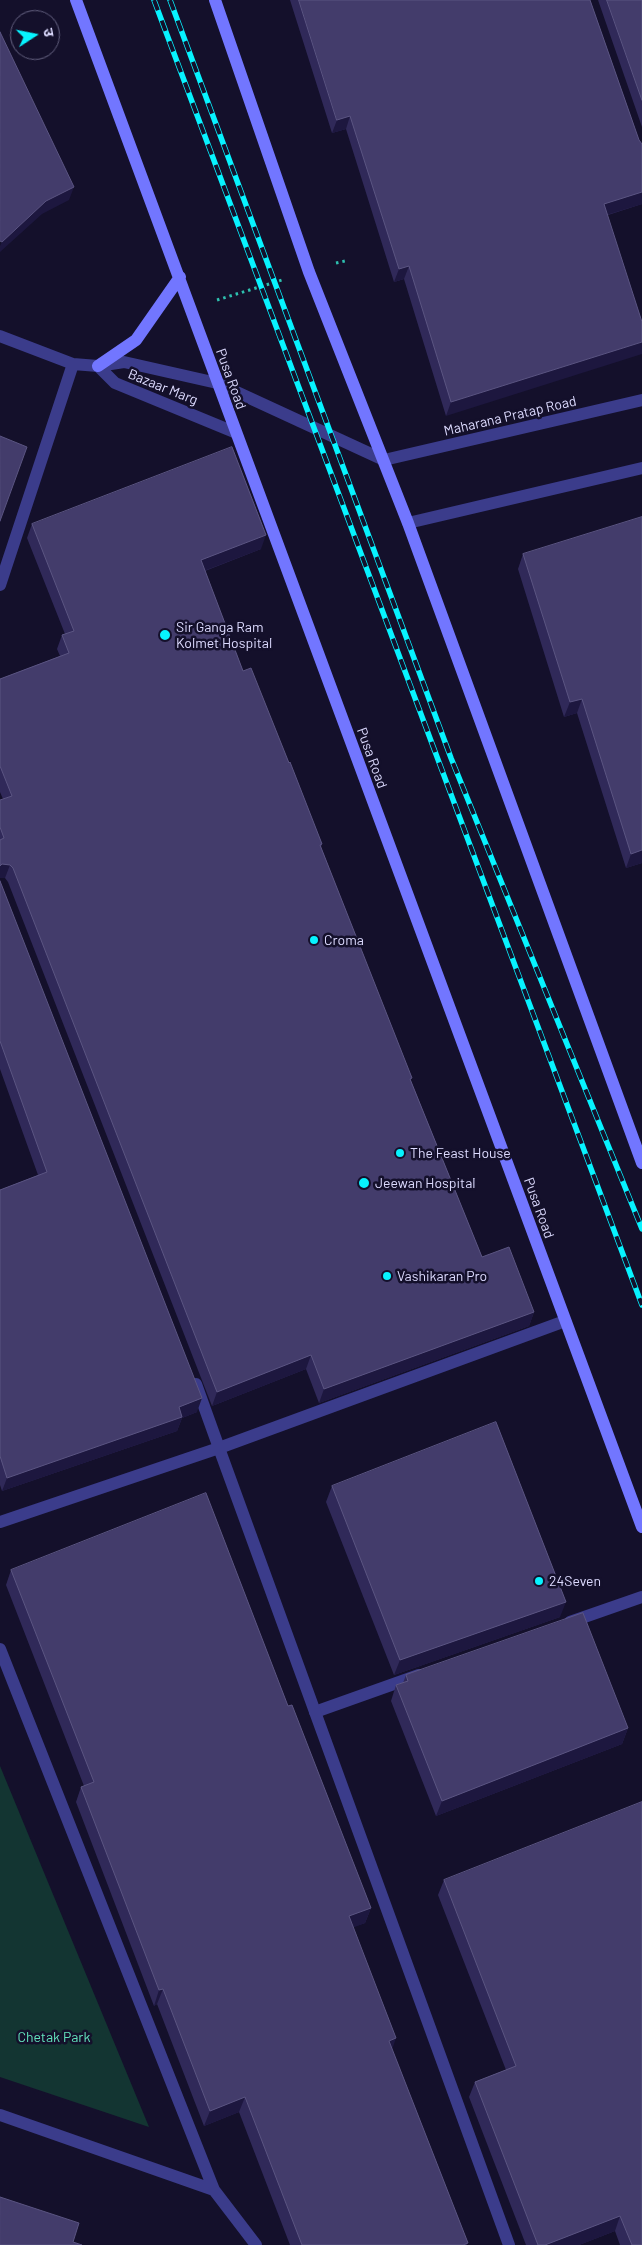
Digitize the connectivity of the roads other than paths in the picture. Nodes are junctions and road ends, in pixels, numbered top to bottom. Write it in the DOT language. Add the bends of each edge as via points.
graph roads {
  1 [pos="76,0"];
  2 [pos="215,0"];
  3 [pos="180,277"];
  4 [pos="0,336"];
  5 [pos="73,364"];
  6 [pos="98,366"];
  7 [pos="216,383"];
  8 [pos="642,400"];
  9 [pos="234,432"];
  10 [pos="384,460"];
  11 [pos="642,468"];
  12 [pos="408,523"];
  13 [pos="0,585"];
  14 [pos="636,1128"];
  15 [pos="642,1162"];
  16 [pos="565,1320"];
  17 [pos="192,1374"];
  18 [pos="219,1448"];
  19 [pos="0,1522"];
  20 [pos="642,1527"];
  21 [pos="642,1597"];
  22 [pos="556,1627"];
  23 [pos="0,1649"];
  24 [pos="427,1672"];
  25 [pos="315,1712"];
  26 [pos="0,2115"];
  27 [pos="214,2190"];
  28 [pos="256,2245"];
  29 [pos="509,2245"];
  1 -- 3 [label="main road, Pusa Road"];
  2 -- 10 [label="main road" via="309,272"];
  3 -- 6 [label="main road" via="136,340"];
  3 -- 7 [label="main road, Pusa Road"];
  4 -- 5 [label="street"];
  5 -- 6 [label="street"];
  5 -- 13 [label="street"];
  6 -- 7 [label="street" via="124,362"];
  6 -- 9 [label="street, Bazaar Marg" via="115,383"];
  7 -- 9 [label="main road, Pusa Road"];
  7 -- 10 [label="street"];
  8 -- 10 [label="street, Maharana Pratap Road"];
  9 -- 16 [label="main road, Pusa Road"];
  10 -- 12 [label="main road"];
  11 -- 12 [label="street"];
  12 -- 14 [label="main road"];
  14 -- 15 [label="main road"];
  16 -- 18 [label="street"];
  16 -- 20 [label="main road, Pusa Road"];
  17 -- 18 [label="street"];
  18 -- 19 [label="street"];
  18 -- 25 [label="street"];
  21 -- 22 [label="street"];
  23 -- 27 [label="street"];
  24 -- 25 [label="street"];
  25 -- 29 [label="street"];
  26 -- 27 [label="street"];
  27 -- 28 [label="street"];
}
